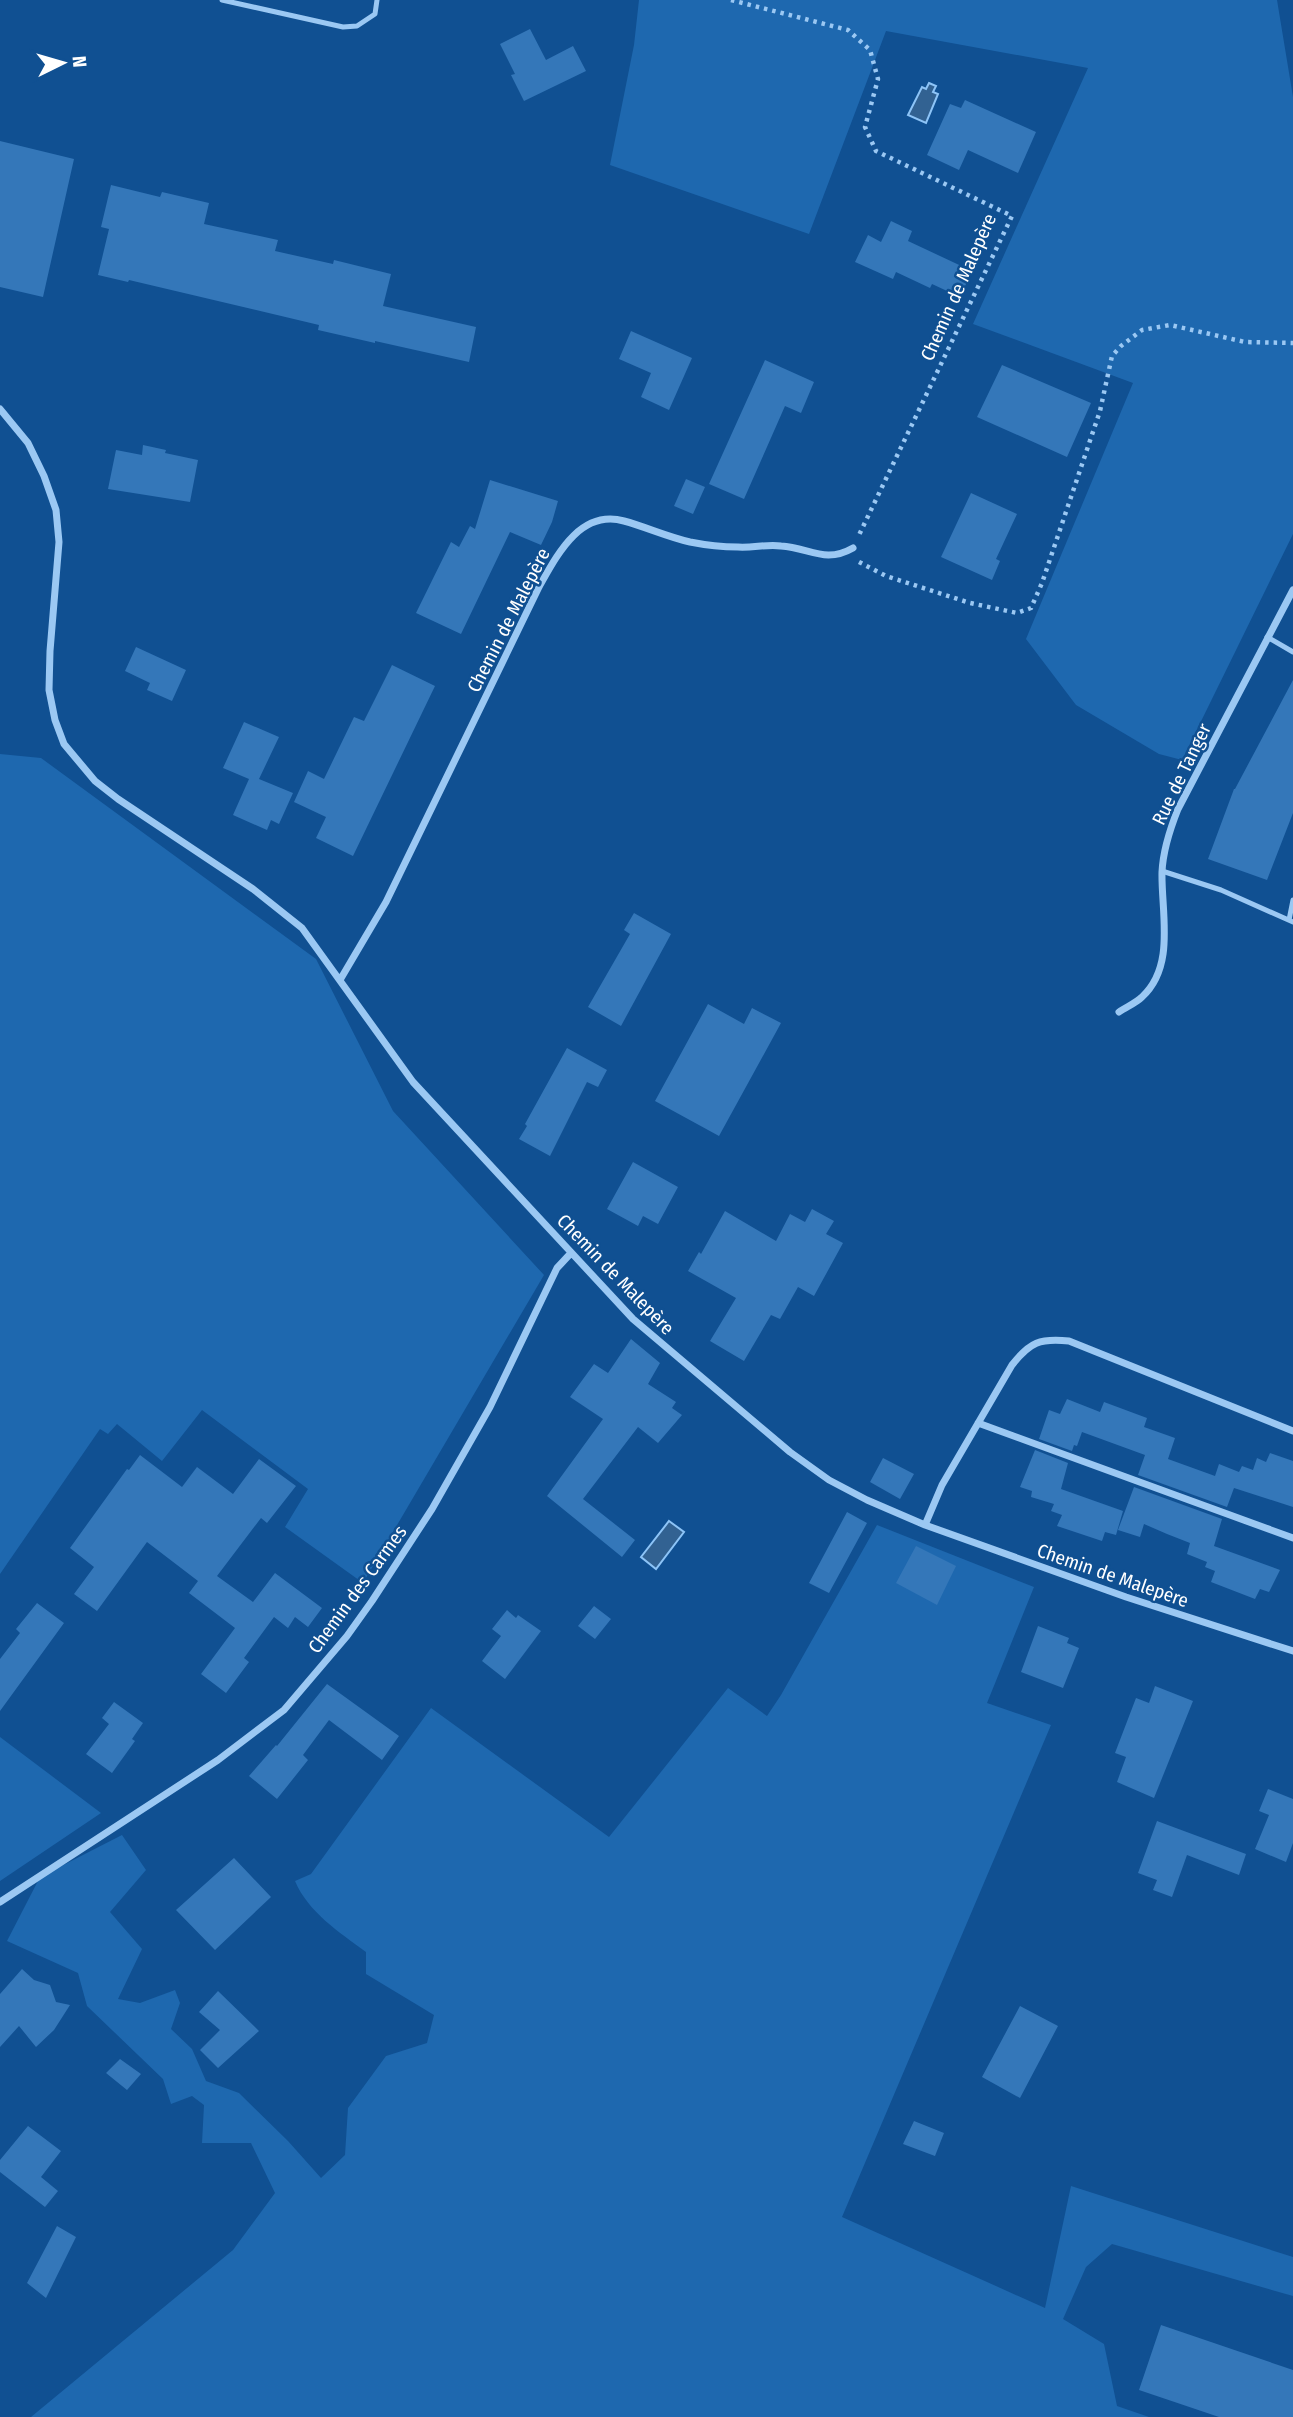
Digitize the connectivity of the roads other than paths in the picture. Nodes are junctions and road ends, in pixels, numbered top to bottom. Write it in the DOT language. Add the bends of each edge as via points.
graph roads {
  1 [pos="222,0"];
  2 [pos="377,0"];
  3 [pos="0,409"];
  4 [pos="853,548"];
  5 [pos="1293,590"];
  6 [pos="1267,637"];
  7 [pos="1293,652"];
  8 [pos="1162,871"];
  9 [pos="1293,900"];
  10 [pos="1291,921"];
  11 [pos="340,980"];
  12 [pos="1119,1012"];
  13 [pos="570,1253"];
  14 [pos="978,1423"];
  15 [pos="1293,1431"];
  16 [pos="925,1525"];
  17 [pos="1293,1538"];
  18 [pos="1293,1651"];
  19 [pos="0,1902"];
  1 -- 2 [label="lane" via="343,27 357,26 375,14"];
  3 -- 11 [label="street, Chemin de Malepère" via="28,443 55,510 59,542 49,690 64,744 118,800 288,914"];
  4 -- 11 [label="street, Chemin de Malepère" via="828,555 782,546 691,542 620,519 598,519 583,527 560,550 539,587 386,902"];
  5 -- 6 [label="street, Rue de Tanger"];
  6 -- 7 [label="lane"];
  6 -- 8 [label="street, Rue de Tanger" via="1178,809 1167,836"];
  8 -- 10 [label="lane" via="1221,890"];
  8 -- 12 [label="street, Rue de Tanger" via="1165,936 1161,962 1142,997"];
  9 -- 10 [label="lane"];
  11 -- 13 [label="street, Chemin de Malepère" via="413,1082"];
  13 -- 16 [label="street, Chemin de Malepère" via="633,1319 790,1452 829,1480"];
  13 -- 19 [label="street, Chemin des Carmes" via="556,1268 489,1407 432,1509 347,1636 284,1710 218,1760"];
  14 -- 15 [label="street" via="1024,1350 1050,1339 1069,1341"];
  14 -- 16 [label="street"];
  14 -- 17 [label="street"];
  16 -- 18 [label="street, Chemin de Malepère"];
}
